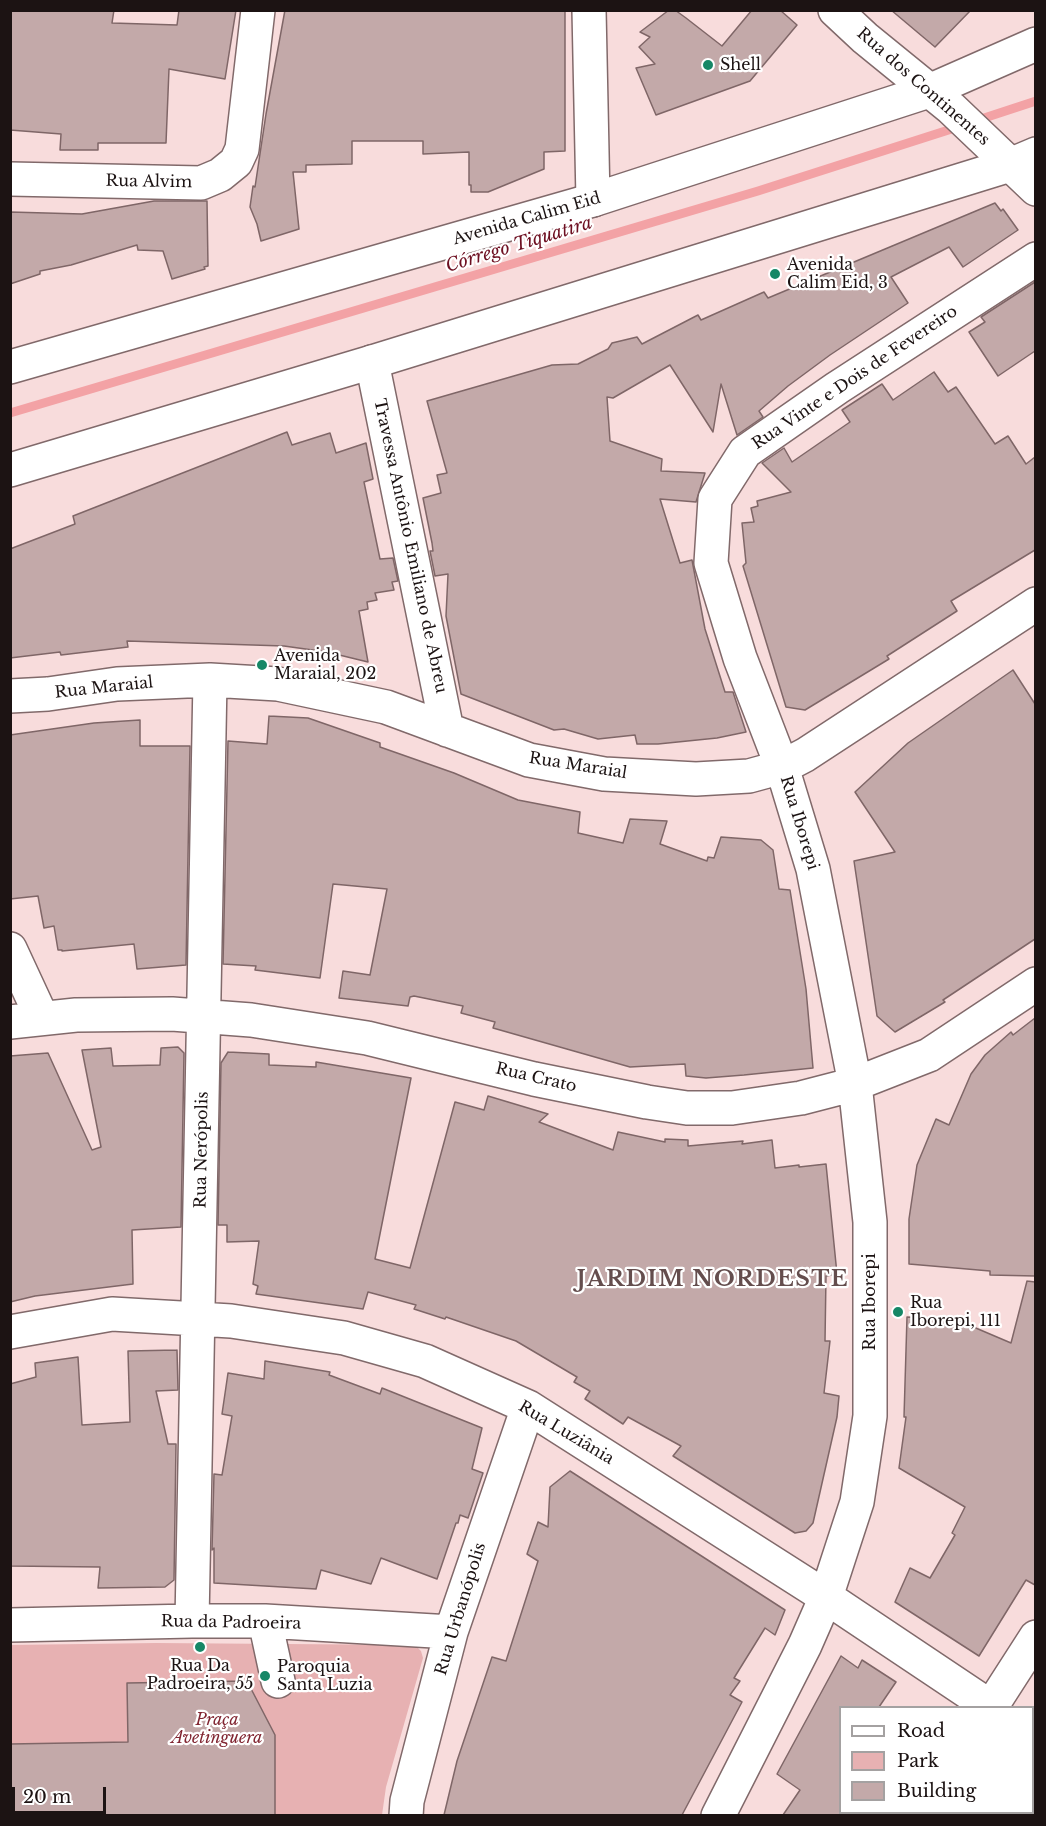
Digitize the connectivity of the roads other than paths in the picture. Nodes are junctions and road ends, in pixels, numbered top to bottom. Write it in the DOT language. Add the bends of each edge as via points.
graph roads {
  1 [pos="258,10"];
  2 [pos="589,10"];
  3 [pos="835,10"];
  4 [pos="1035,44"];
  5 [pos="940,99"];
  6 [pos="1023,160"];
  7 [pos="10,179"];
  8 [pos="1035,189"];
  9 [pos="593,200"];
  10 [pos="1035,259"];
  11 [pos="372,362"];
  12 [pos="10,367"];
  13 [pos="10,470"];
  14 [pos="1035,604"];
  15 [pos="210,680"];
  16 [pos="11,696"];
  17 [pos="447,730"];
  18 [pos="782,767"];
  19 [pos="10,949"];
  20 [pos="1035,984"];
  21 [pos="205,1017"];
  22 [pos="26,1020"];
  23 [pos="855,1084"];
  24 [pos="198,1319"];
  25 [pos="10,1332"];
  26 [pos="528,1407"];
  27 [pos="826,1598"];
  28 [pos="192,1621"];
  29 [pos="265,1621"];
  30 [pos="10,1625"];
  31 [pos="451,1632"];
  32 [pos="1035,1637"];
  33 [pos="278,1681"];
  34 [pos="990,1706"];
  35 [pos="993,1706"];
  36 [pos="406,1815"];
  37 [pos="718,1815"];
  1 -- 7 [label="street, Rua Alvim" via="242,149 236,162 220,175 201,183"];
  2 -- 9 [label="street"];
  3 -- 5 [label="street, Rua dos Continentes"];
  4 -- 5 [label="street, Avenida Calim Eid"];
  5 -- 6 [label="street, Rua dos Continentes" via="984,140"];
  5 -- 9 [label="street, Avenida Calim Eid"];
  6 -- 8 [label="street, Rua dos Continentes"];
  6 -- 11 [label="street"];
  9 -- 12 [label="street, Avenida Calim Eid"];
  10 -- 18 [label="street, Rua Vinte e Dois de Fevereiro" via="745,452 714,499 711,563 740,658"];
  11 -- 13 [label="street"];
  11 -- 17 [label="street, Travessa Antônio Emiliano de Abreu"];
  14 -- 18 [label="street, Rua Maraial"];
  15 -- 16 [label="street, Rua Maraial" via="117,684"];
  15 -- 17 [label="street, Rua Maraial" via="278,684 386,707"];
  15 -- 21 [label="street, Rua Nerópolis"];
  17 -- 18 [label="street, Rua Maraial" via="529,760 604,774 696,779 749,776"];
  18 -- 23 [label="street, Rua Iborepi" via="813,869"];
  19 -- 22 [label="street"];
  20 -- 23 [label="street, Rua Crato" via="929,1055"];
  21 -- 22 [label="street, Rua Crato" via="76,1015"];
  21 -- 23 [label="street, Rua Crato" via="367,1038 534,1079 687,1108 732,1108 801,1098"];
  21 -- 24 [label="street, Rua Nerópolis"];
  23 -- 27 [label="street, Rua Iborepi" via="870,1222 870,1416 858,1502"];
  24 -- 25 [label="street, Rua Luziânia" via="112,1314"];
  24 -- 26 [label="street, Rua Luziânia" via="344,1338 425,1361"];
  24 -- 28 [label="street, Rua Nerópolis"];
  26 -- 27 [label="street, Rua Luziânia"];
  26 -- 31 [label="street, Rua Urbanópolis"];
  27 -- 34 [label="street, Rua Luziânia"];
  27 -- 37 [label="street, Rua Iborepi"];
  28 -- 29 [label="street, Rua da Padroeira"];
  28 -- 30 [label="street, Rua da Padroeira"];
  29 -- 31 [label="street, Rua da Padroeira"];
  29 -- 33 [label="street"];
  31 -- 36 [label="street, Rua Urbanópolis"];
  32 -- 35 [label="street"];
}
